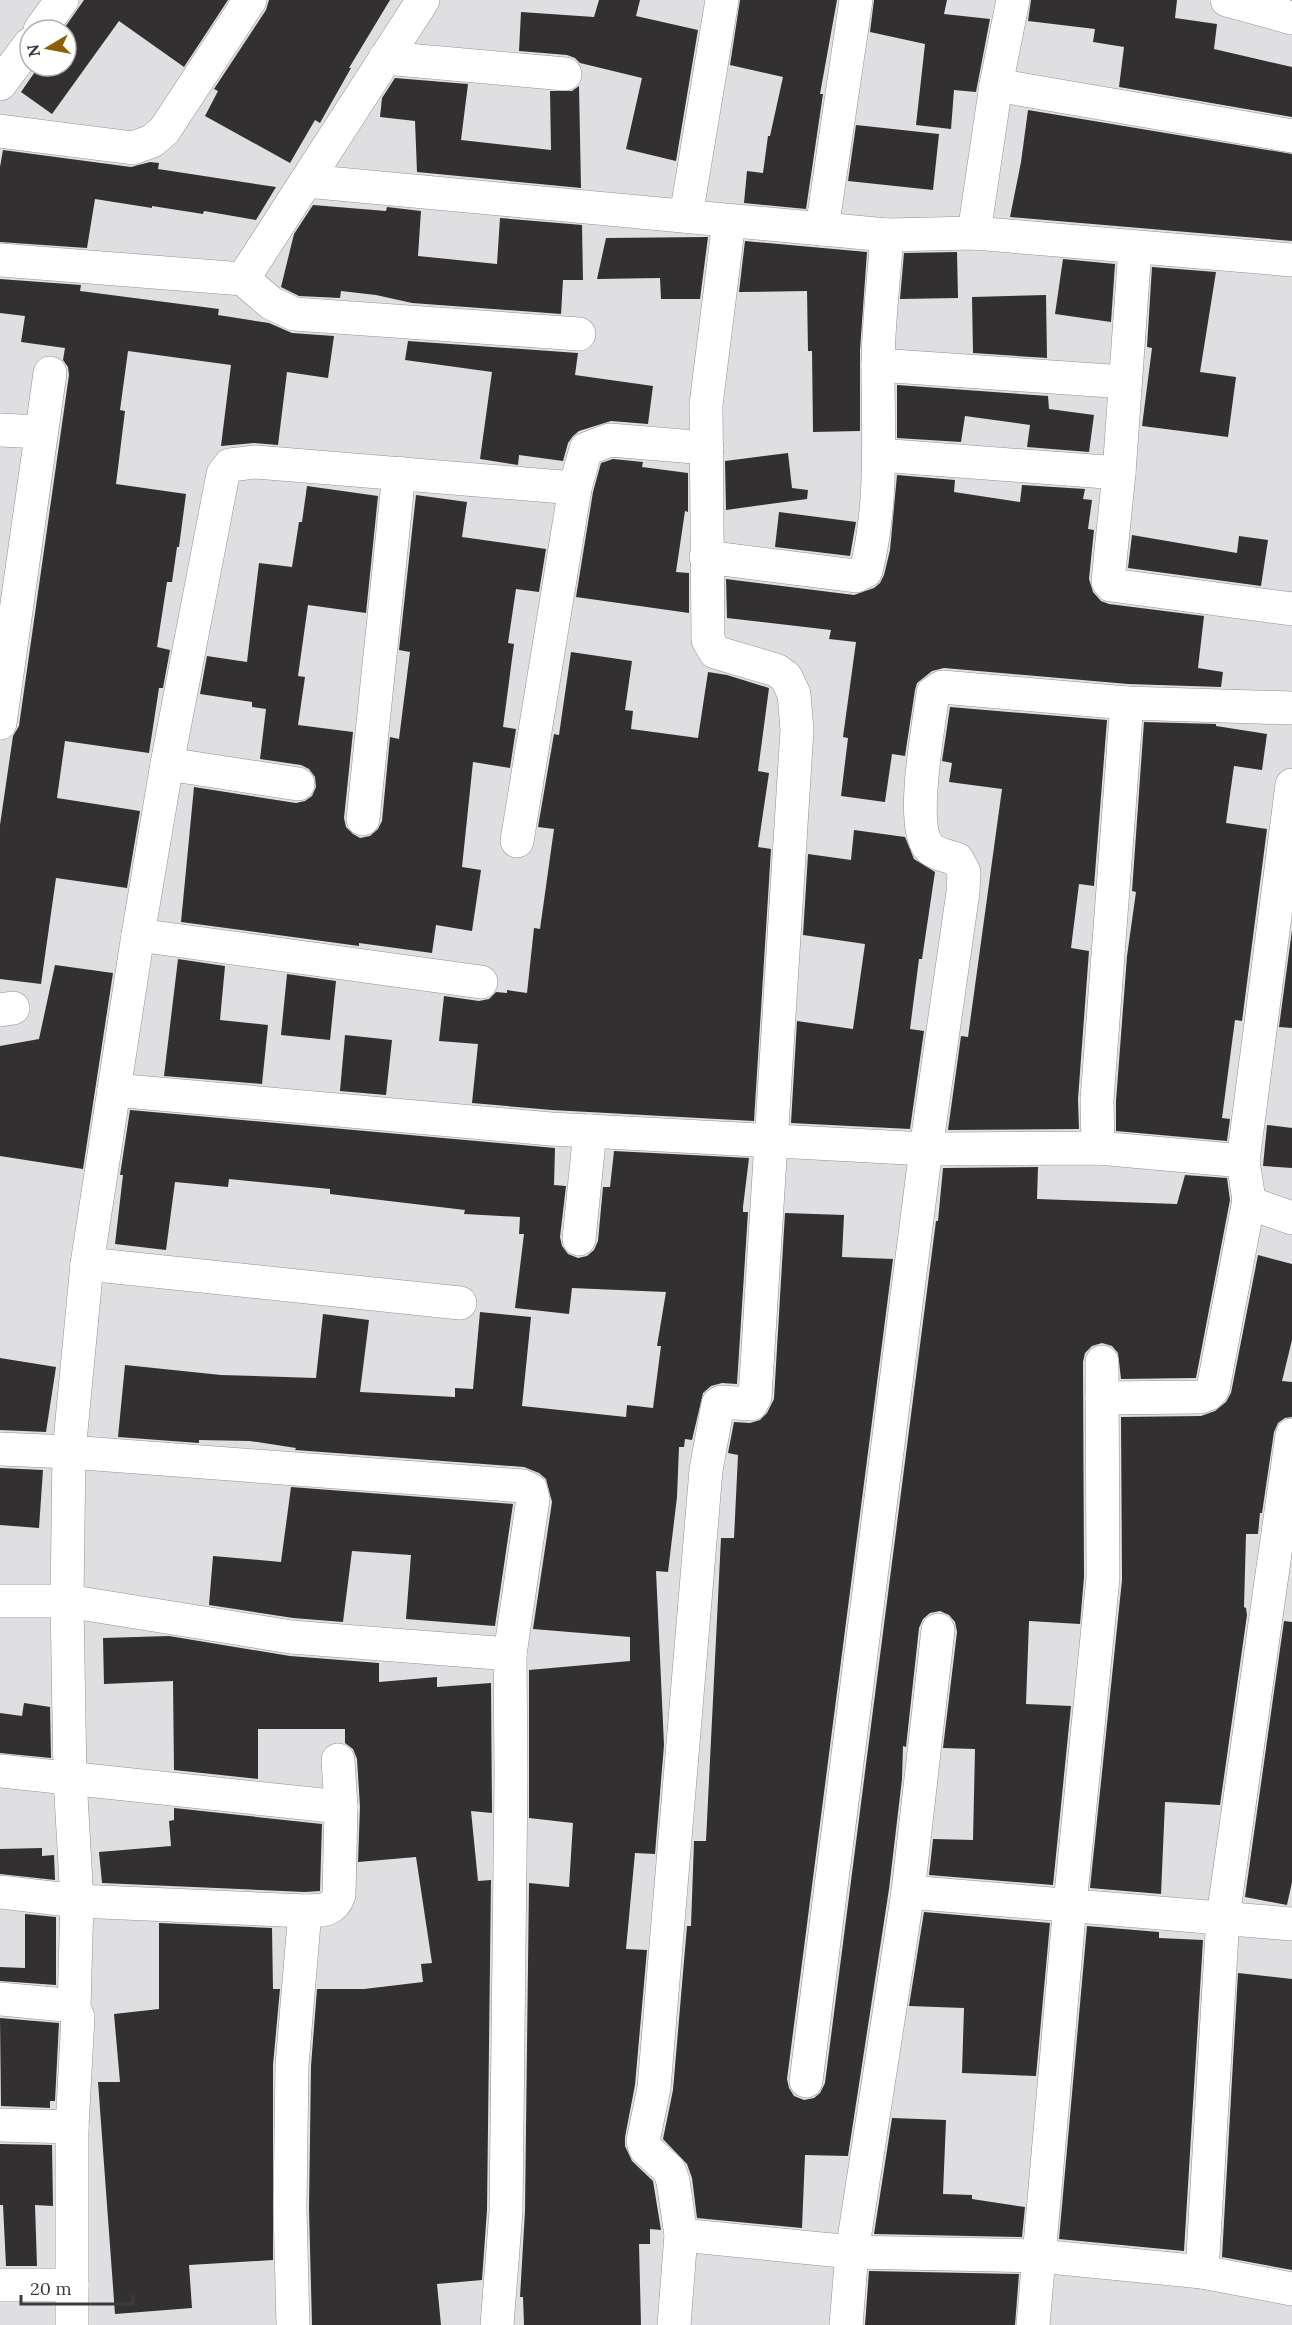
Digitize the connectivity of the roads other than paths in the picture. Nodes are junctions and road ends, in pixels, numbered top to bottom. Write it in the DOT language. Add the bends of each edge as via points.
graph roads {
  1 [pos="62,0"];
  2 [pos="250,0"];
  3 [pos="423,0"];
  4 [pos="722,0"];
  5 [pos="856,0"];
  6 [pos="1013,0"];
  7 [pos="1227,0"];
  8 [pos="49,18"];
  9 [pos="1292,18"];
  10 [pos="385,58"];
  11 [pos="18,60"];
  12 [pos="565,74"];
  13 [pos="0,84"];
  14 [pos="996,85"];
  15 [pos="0,131"];
  16 [pos="1292,136"];
  17 [pos="306,181"];
  18 [pos="686,216"];
  19 [pos="729,221"];
  20 [pos="822,229"];
  21 [pos="974,233"];
  22 [pos="887,235"];
  23 [pos="1135,248"];
  24 [pos="0,260"];
  25 [pos="1292,260"];
  26 [pos="243,279"];
  27 [pos="579,334"];
  28 [pos="878,365"];
  29 [pos="50,373"];
  30 [pos="1125,382"];
  31 [pos="0,430"];
  32 [pos="41,432"];
  33 [pos="707,448"];
  34 [pos="879,455"];
  35 [pos="399,472"];
  36 [pos="1119,473"];
  37 [pos="575,488"];
  38 [pos="706,557"];
  39 [pos="1292,609"];
  40 [pos="1127,703"];
  41 [pos="1292,708"];
  42 [pos="0,723"];
  43 [pos="167,764"];
  44 [pos="298,784"];
  45 [pos="1292,785"];
  46 [pos="363,819"];
  47 [pos="517,841"];
  48 [pos="138,935"];
  49 [pos="481,982"];
  50 [pos="114,1090"];
  51 [pos="590,1131"];
  52 [pos="770,1140"];
  53 [pos="1098,1148"];
  54 [pos="926,1149"];
  55 [pos="1244,1161"];
  56 [pos="1249,1200"];
  57 [pos="1292,1218"];
  58 [pos="579,1239"];
  59 [pos="87,1264"];
  60 [pos="460,1303"];
  61 [pos="1102,1362"];
  62 [pos="1102,1398"];
  63 [pos="1292,1435"];
  64 [pos="0,1449"];
  65 [pos="69,1452"];
  66 [pos="0,1601"];
  67 [pos="67,1601"];
  68 [pos="938,1630"];
  69 [pos="510,1654"];
  70 [pos="338,1760"];
  71 [pos="0,1772"];
  72 [pos="70,1778"];
  73 [pos="341,1808"];
  74 [pos="908,1892"];
  75 [pos="0,1893"];
  76 [pos="77,1901"];
  77 [pos="1070,1904"];
  78 [pos="305,1911"];
  79 [pos="1223,1917"];
  80 [pos="1292,1924"];
  81 [pos="0,1999"];
  82 [pos="74,2008"];
  83 [pos="806,2081"];
  84 [pos="0,2125"];
  85 [pos="72,2127"];
  86 [pos="681,2235"];
  87 [pos="852,2252"];
  88 [pos="1039,2256"];
  89 [pos="1202,2272"];
  90 [pos="0,2284"];
  91 [pos="72,2285"];
  92 [pos="1292,2289"];
  93 [pos="72,2325"];
  94 [pos="293,2325"];
  95 [pos="497,2325"];
  96 [pos="674,2325"];
  97 [pos="846,2325"];
  98 [pos="1034,2325"];
  1 -- 8 [label="street"];
  2 -- 15 [label="street" via="164,131 152,141 133,147"];
  3 -- 10 [label="street"];
  4 -- 18 [label="street"];
  5 -- 20 [label="street"];
  6 -- 14 [label="street"];
  7 -- 9 [label="street"];
  10 -- 12 [label="street"];
  10 -- 17 [label="street"];
  11 -- 13 [label="street"];
  14 -- 16 [label="street"];
  14 -- 21 [label="street"];
  17 -- 18 [label="street"];
  17 -- 26 [label="street"];
  18 -- 19 [label="street"];
  19 -- 20 [label="street"];
  19 -- 33 [label="street" via="706,405"];
  20 -- 22 [label="street"];
  21 -- 22 [label="street"];
  21 -- 23 [label="street"];
  22 -- 28 [label="street"];
  23 -- 25 [label="street"];
  23 -- 30 [label="street"];
  24 -- 26 [label="street"];
  26 -- 27 [label="street" via="271,303 294,314"];
  28 -- 30 [label="street"];
  28 -- 34 [label="street"];
  29 -- 32 [label="street"];
  30 -- 36 [label="street"];
  31 -- 32 [label="street"];
  32 -- 42 [label="street"];
  33 -- 37 [label="street" via="610,440 586,449"];
  33 -- 38 [label="street"];
  34 -- 36 [label="street"];
  34 -- 38 [label="street" via="875,525 866,571 856,576"];
  35 -- 37 [label="street"];
  35 -- 43 [label="street" via="256,462 230,465 223,474"];
  35 -- 46 [label="street"];
  36 -- 39 [label="street" via="1108,581 1111,585"];
  37 -- 47 [label="street"];
  38 -- 52 [label="street" via="708,640 715,652 776,670 786,677 794,694 797,730"];
  40 -- 41 [label="street"];
  40 -- 53 [label="street" via="1097,1100"];
  40 -- 54 [label="street" via="942,687 933,693 920,802 923,839 934,852 957,859 964,872"];
  43 -- 44 [label="street"];
  43 -- 48 [label="street"];
  45 -- 55 [label="street"];
  48 -- 49 [label="street"];
  48 -- 50 [label="street"];
  50 -- 51 [label="street"];
  50 -- 59 [label="street"];
  51 -- 52 [label="street"];
  51 -- 58 [label="street"];
  52 -- 54 [label="street"];
  52 -- 86 [label="street" via="755,1397 751,1404 718,1404 706,1470 654,2088 644,2141 645,2148 672,2175"];
  53 -- 54 [label="street"];
  53 -- 55 [label="street"];
  54 -- 83 [label="street"];
  55 -- 56 [label="street"];
  56 -- 57 [label="street"];
  56 -- 62 [label="street" via="1213,1389 1200,1397"];
  59 -- 60 [label="street"];
  59 -- 65 [label="street"];
  61 -- 62 [label="street"];
  62 -- 77 [label="street" via="1103,1578"];
  63 -- 79 [label="street"];
  64 -- 65 [label="street"];
  65 -- 67 [label="street"];
  65 -- 69 [label="street" via="523,1486 531,1490 533,1498"];
  66 -- 67 [label="street"];
  67 -- 69 [label="street" via="291,1637"];
  67 -- 72 [label="street"];
  68 -- 74 [label="street"];
  69 -- 95 [label="street" via="506,2211"];
  70 -- 73 [label="street"];
  71 -- 72 [label="street"];
  72 -- 73 [label="street"];
  72 -- 76 [label="street"];
  73 -- 78 [label="street" via="339,1895 331,1908"];
  74 -- 77 [label="street"];
  74 -- 87 [label="street"];
  75 -- 76 [label="street"];
  76 -- 78 [label="street"];
  76 -- 82 [label="street"];
  77 -- 79 [label="street"];
  77 -- 88 [label="street"];
  78 -- 94 [label="street" via="292,2065"];
  79 -- 80 [label="street"];
  79 -- 89 [label="street"];
  81 -- 82 [label="street"];
  82 -- 85 [label="street" via="78,2018"];
  84 -- 85 [label="street"];
  85 -- 91 [label="street"];
  86 -- 87 [label="street"];
  86 -- 96 [label="street"];
  87 -- 88 [label="street"];
  87 -- 97 [label="street"];
  88 -- 89 [label="street"];
  88 -- 98 [label="street"];
  89 -- 92 [label="street"];
  90 -- 91 [label="street"];
  91 -- 93 [label="street"];
}
